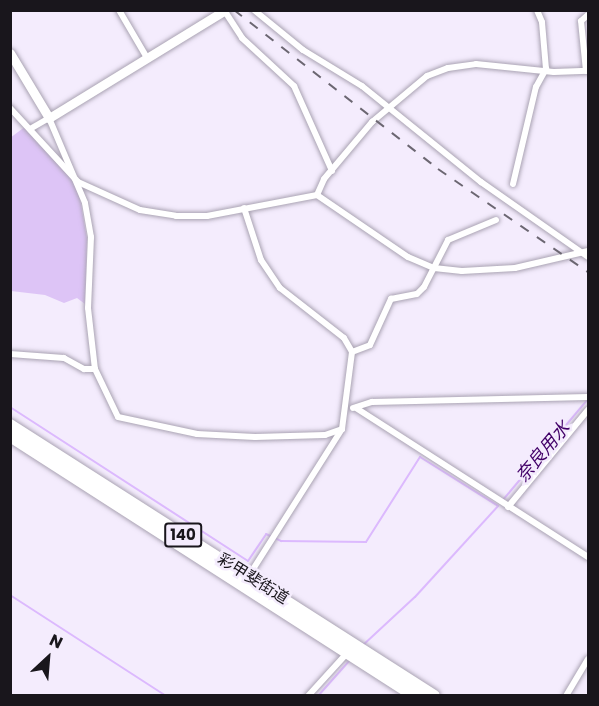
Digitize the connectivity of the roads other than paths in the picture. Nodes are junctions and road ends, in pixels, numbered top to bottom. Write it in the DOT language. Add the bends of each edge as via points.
graph roads {
  1 [pos="119,10"];
  2 [pos="254,10"];
  3 [pos="537,10"];
  4 [pos="225,11"];
  5 [pos="588,15"];
  6 [pos="10,53"];
  7 [pos="147,58"];
  8 [pos="546,69"];
  9 [pos="587,71"];
  10 [pos="388,106"];
  11 [pos="10,108"];
  12 [pos="49,118"];
  13 [pos="30,129"];
  14 [pos="332,171"];
  15 [pos="78,182"];
  16 [pos="513,184"];
  17 [pos="317,195"];
  18 [pos="244,208"];
  19 [pos="496,220"];
  20 [pos="585,251"];
  21 [pos="588,257"];
  22 [pos="434,268"];
  23 [pos="352,352"];
  24 [pos="10,354"];
  25 [pos="95,369"];
  26 [pos="587,396"];
  27 [pos="347,408"];
  28 [pos="356,408"];
  29 [pos="588,410"];
  30 [pos="10,425"];
  31 [pos="342,429"];
  32 [pos="10,436"];
  33 [pos="508,507"];
  34 [pos="588,556"];
  35 [pos="246,581"];
  36 [pos="355,652"];
  37 [pos="588,659"];
  38 [pos="308,696"];
  39 [pos="416,696"];
  40 [pos="434,696"];
  41 [pos="566,696"];
  1 -- 7 [label="street"];
  2 -- 10 [label="street" via="303,50"];
  3 -- 8 [label="street" via="543,22"];
  4 -- 7 [label="street"];
  4 -- 14 [label="street" via="242,38 294,86"];
  5 -- 9 [label="street" via="581,21"];
  6 -- 12 [label="street"];
  7 -- 12 [label="street"];
  8 -- 9 [label="street"];
  8 -- 10 [label="street" via="476,64 448,68 427,76"];
  8 -- 16 [label="street" via="536,87"];
  10 -- 14 [label="street"];
  10 -- 20 [label="street" via="441,153"];
  11 -- 13 [label="street"];
  12 -- 13 [label="street"];
  12 -- 15 [label="street"];
  13 -- 15 [label="street"];
  14 -- 17 [label="street"];
  15 -- 18 [label="street" via="114,201 160,214 207,216"];
  15 -- 25 [label="street" via="91,237 88,308"];
  17 -- 18 [label="street"];
  17 -- 22 [label="street" via="381,242"];
  18 -- 23 [label="street" via="261,260 280,288 344,338"];
  19 -- 22 [label="street" via="448,240"];
  20 -- 21 [label="street"];
  20 -- 22 [label="street" via="488,272"];
  22 -- 23 [label="street" via="417,294 391,299 370,345"];
  23 -- 27 [label="street"];
  24 -- 25 [label="street" via="64,358 84,369"];
  25 -- 31 [label="street" via="118,417 133,423 197,434 255,437 325,435"];
  26 -- 28 [label="street" via="372,402"];
  27 -- 28 [label="street"];
  27 -- 31 [label="street"];
  28 -- 33 [label="street"];
  29 -- 33 [label="street"];
  30 -- 35 [label="highway, 彩甲斐街道 / 140"];
  31 -- 35 [label="street"];
  32 -- 35 [label="highway, 彩甲斐街道 / 140"];
  33 -- 34 [label="street"];
  35 -- 36 [label="highway, 彩甲斐街道 / 140"];
  36 -- 38 [label="street"];
  36 -- 39 [label="highway, 彩甲斐街道 / 140"];
  36 -- 40 [label="highway, 彩甲斐街道 / 140"];
  37 -- 41 [label="street"];
}
